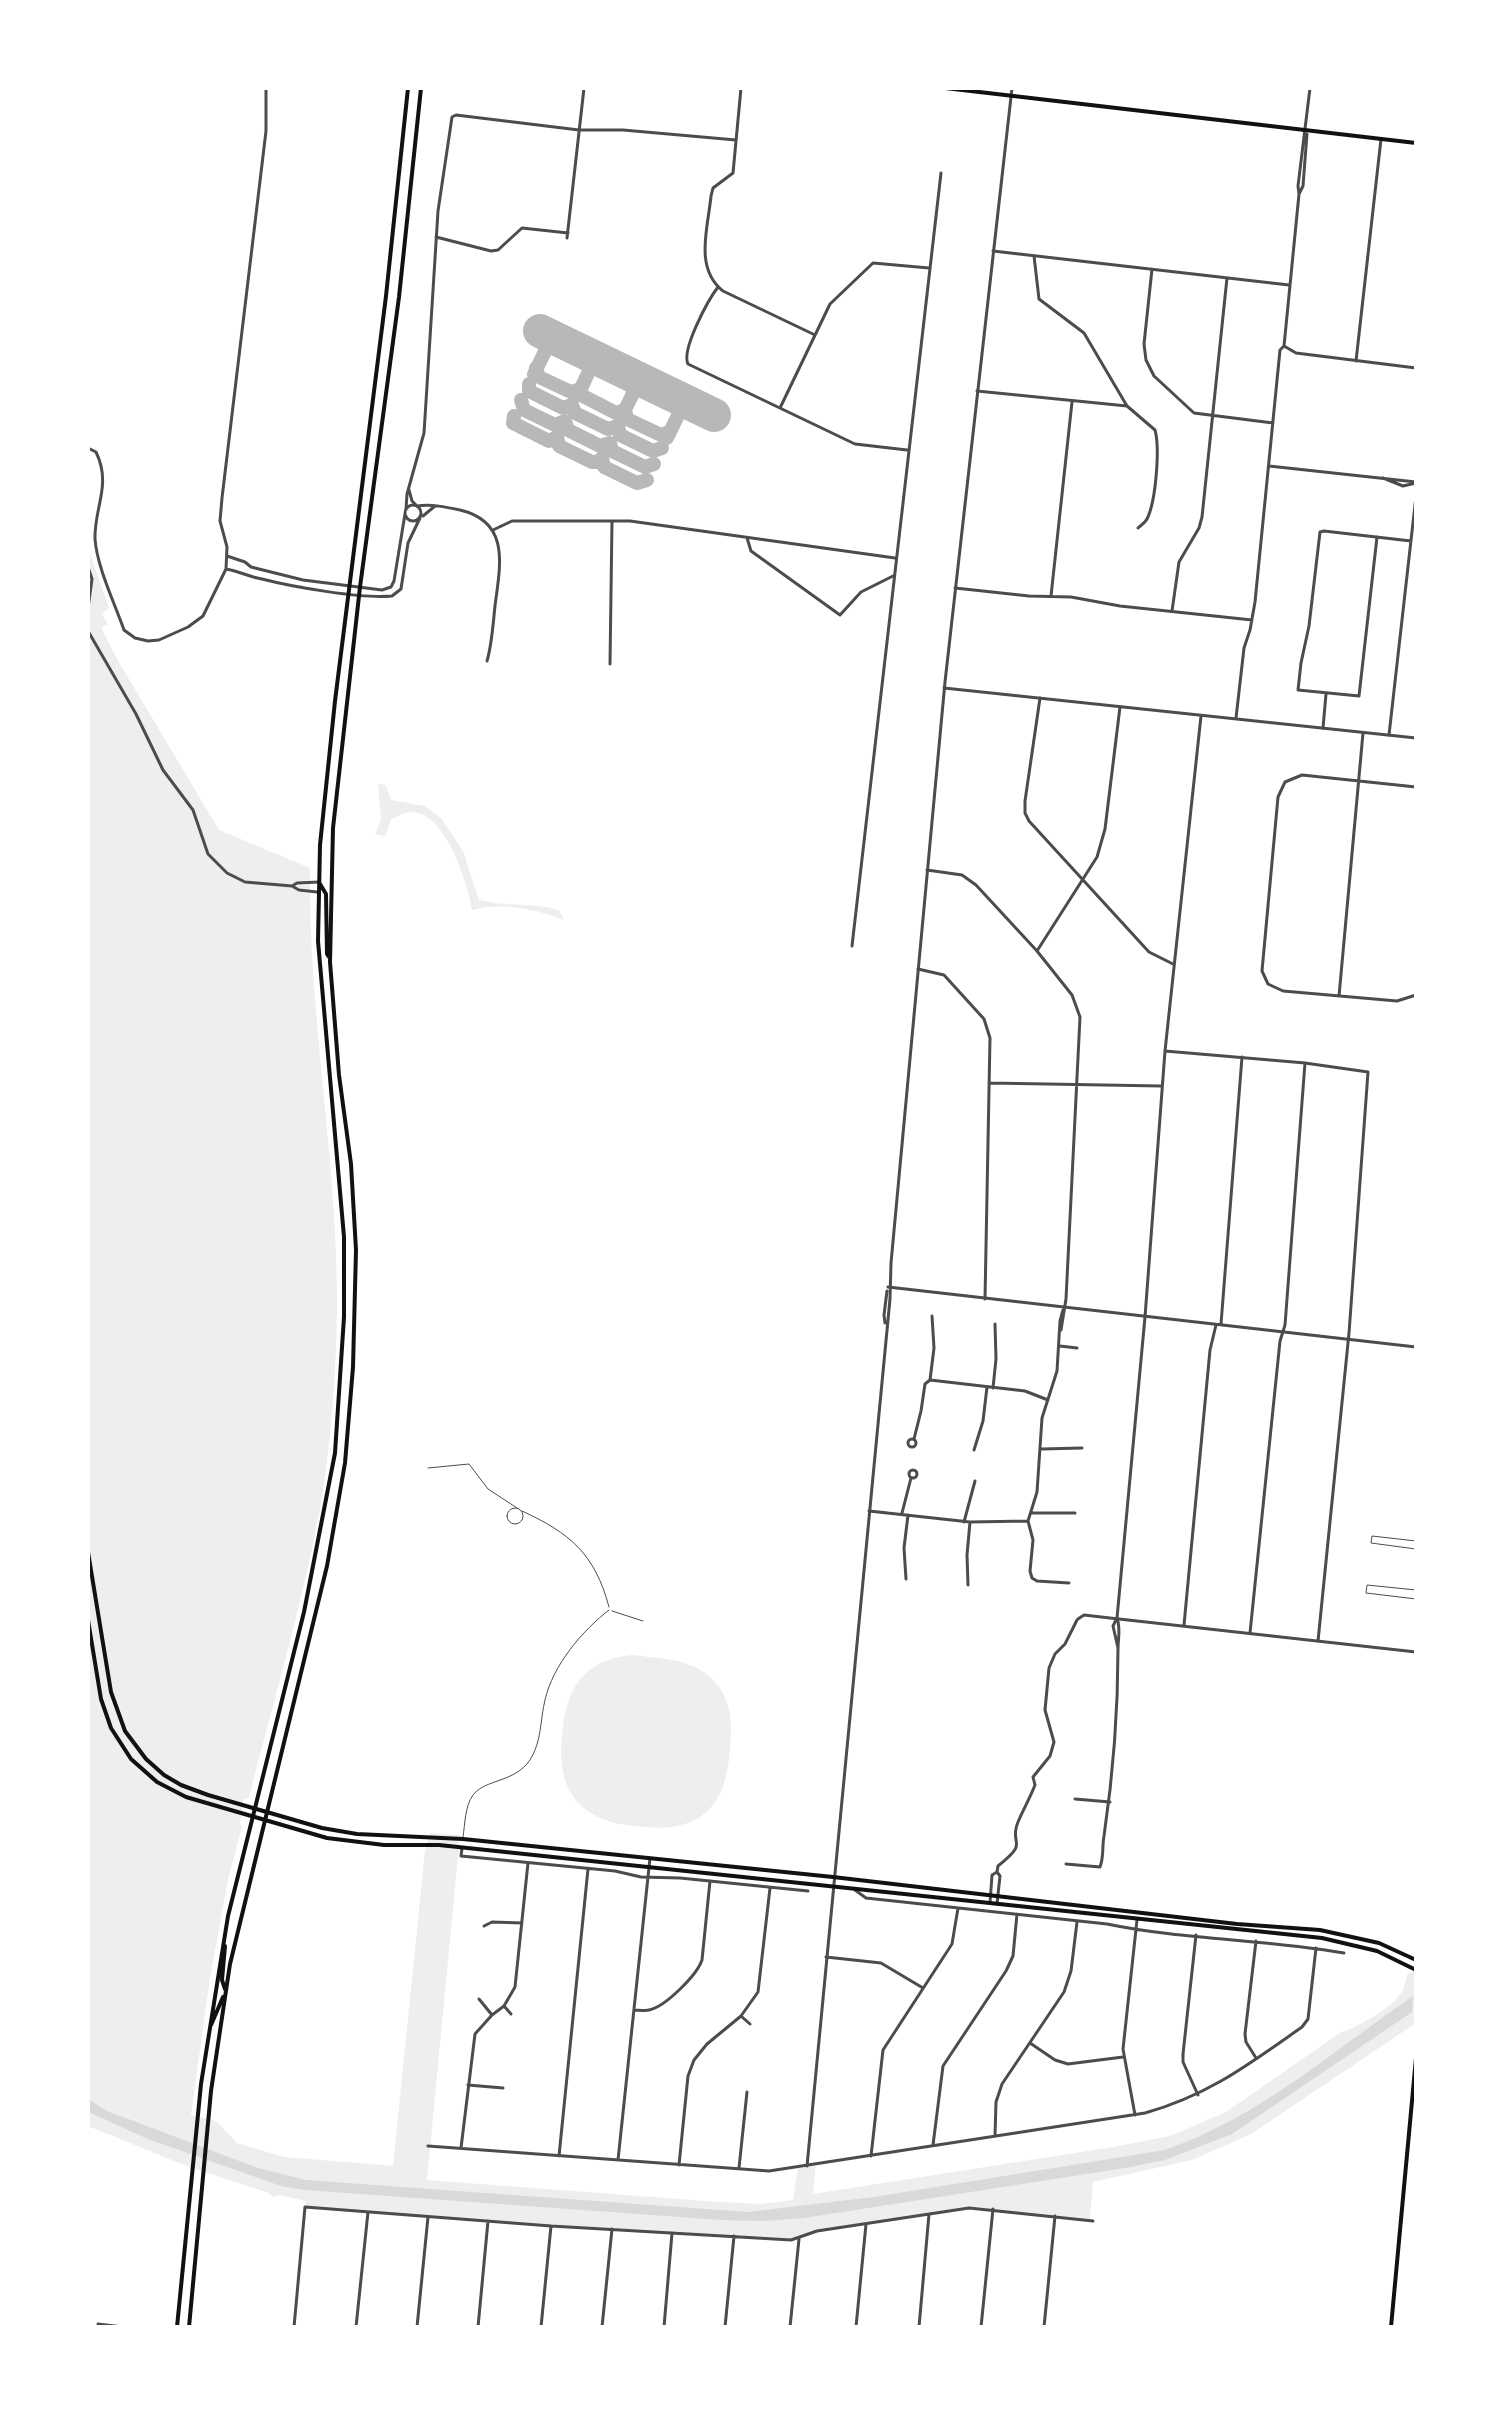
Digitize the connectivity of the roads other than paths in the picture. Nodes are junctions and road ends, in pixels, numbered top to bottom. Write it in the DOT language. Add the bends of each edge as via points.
graph roads {
  1 [pos="266,88"];
  2 [pos="408,88"];
  3 [pos="421,88"];
  4 [pos="584,88"];
  5 [pos="741,88"];
  6 [pos="945,88"];
  7 [pos="1012,88"];
  8 [pos="1310,88"];
  9 [pos="1011,96"];
  10 [pos="579,130"];
  11 [pos="1306,131"];
  12 [pos="1381,139"];
  13 [pos="736,140"];
  14 [pos="1416,143"];
  15 [pos="941,173"];
  16 [pos="568,233"];
  17 [pos="436,237"];
  18 [pos="567,238"];
  19 [pos="993,251"];
  20 [pos="1034,256"];
  21 [pos="929,268"];
  22 [pos="1152,269"];
  23 [pos="1227,278"];
  24 [pos="1289,285"];
  25 [pos="718,287"];
  26 [pos="815,335"];
  27 [pos="1284,346"];
  28 [pos="1356,361"];
  29 [pos="1416,368"];
  30 [pos="977,391"];
  31 [pos="1072,402"];
  32 [pos="1127,406"];
  33 [pos="780,408"];
  34 [pos="1212,417"];
  35 [pos="1273,423"];
  36 [pos="88,448"];
  37 [pos="907,450"];
  38 [pos="1269,466"];
  39 [pos="1416,482"];
  40 [pos="409,490"];
  41 [pos="1416,496"];
  42 [pos="417,506"];
  43 [pos="435,506"];
  44 [pos="405,511"];
  45 [pos="420,518"];
  46 [pos="612,521"];
  47 [pos="1138,528"];
  48 [pos="493,530"];
  49 [pos="1377,537"];
  50 [pos="747,538"];
  51 [pos="1411,541"];
  52 [pos="227,556"];
  53 [pos="895,558"];
  54 [pos="88,567"];
  55 [pos="226,569"];
  56 [pos="893,576"];
  57 [pos="349,586"];
  58 [pos="955,588"];
  59 [pos="360,590"];
  60 [pos="348,592"];
  61 [pos="1051,596"];
  62 [pos="88,608"];
  63 [pos="1172,611"];
  64 [pos="1252,620"];
  65 [pos="88,631"];
  66 [pos="487,661"];
  67 [pos="610,664"];
  68 [pos="944,688"];
  69 [pos="1326,694"];
  70 [pos="1040,698"];
  71 [pos="1120,707"];
  72 [pos="1201,716"];
  73 [pos="1236,720"];
  74 [pos="1323,728"];
  75 [pos="1363,733"];
  76 [pos="1389,735"];
  77 [pos="1416,738"];
  78 [pos="1359,781"];
  79 [pos="1416,787"];
  80 [pos="927,870"];
  81 [pos="1083,880"];
  82 [pos="319,882"];
  83 [pos="292,886"];
  84 [pos="318,893"];
  85 [pos="852,946"];
  86 [pos="1037,951"];
  87 [pos="330,959"];
  88 [pos="1173,964"];
  89 [pos="918,969"];
  90 [pos="1416,995"];
  91 [pos="1339,996"];
  92 [pos="1165,1051"];
  93 [pos="1242,1057"];
  94 [pos="1305,1063"];
  95 [pos="989,1083"];
  96 [pos="1077,1085"];
  97 [pos="1162,1086"];
  98 [pos="888,1287"];
  99 [pos="985,1299"];
  100 [pos="1065,1308"];
  101 [pos="932,1316"];
  102 [pos="1145,1317"];
  103 [pos="995,1324"];
  104 [pos="1218,1326"];
  105 [pos="1283,1333"];
  106 [pos="1349,1340"];
  107 [pos="1060,1346"];
  108 [pos="1416,1347"];
  109 [pos="1077,1348"];
  110 [pos="930,1380"];
  111 [pos="987,1387"];
  112 [pos="993,1388"];
  113 [pos="1048,1400"];
  114 [pos="914,1439"];
  115 [pos="1082,1448"];
  116 [pos="1042,1449"];
  117 [pos="974,1450"];
  118 [pos="428,1468"];
  119 [pos="911,1478"];
  120 [pos="975,1481"];
  121 [pos="517,1508"];
  122 [pos="522,1511"];
  123 [pos="869,1511"];
  124 [pos="1031,1513"];
  125 [pos="1075,1513"];
  126 [pos="901,1514"];
  127 [pos="908,1515"];
  128 [pos="1028,1521"];
  129 [pos="964,1522"];
  130 [pos="970,1522"];
  131 [pos="1416,1541"];
  132 [pos="1416,1549"];
  133 [pos="88,1552"];
  134 [pos="906,1579"];
  135 [pos="1069,1583"];
  136 [pos="968,1585"];
  137 [pos="1416,1590"];
  138 [pos="1416,1599"];
  139 [pos="609,1610"];
  140 [pos="1117,1618"];
  141 [pos="88,1620"];
  142 [pos="643,1621"];
  143 [pos="1184,1625"];
  144 [pos="1250,1633"];
  145 [pos="1318,1641"];
  146 [pos="1416,1652"];
  147 [pos="1075,1799"];
  148 [pos="1110,1802"];
  149 [pos="254,1809"];
  150 [pos="266,1812"];
  151 [pos="253,1817"];
  152 [pos="264,1821"];
  153 [pos="377,1836"];
  154 [pos="463,1839"];
  155 [pos="377,1845"];
  156 [pos="462,1848"];
  157 [pos="650,1858"];
  158 [pos="528,1863"];
  159 [pos="1066,1864"];
  160 [pos="649,1867"];
  161 [pos="588,1869"];
  162 [pos="997,1872"];
  163 [pos="648,1877"];
  164 [pos="833,1877"];
  165 [pos="710,1881"];
  166 [pos="833,1885"];
  167 [pos="770,1888"];
  168 [pos="853,1888"];
  169 [pos="808,1891"];
  170 [pos="990,1895"];
  171 [pos="998,1896"];
  172 [pos="990,1903"];
  173 [pos="997,1904"];
  174 [pos="958,1908"];
  175 [pos="1137,1912"];
  176 [pos="1017,1914"];
  177 [pos="1137,1920"];
  178 [pos="1077,1922"];
  179 [pos="522,1923"];
  180 [pos="484,1926"];
  181 [pos="1136,1931"];
  182 [pos="1328,1931"];
  183 [pos="1196,1935"];
  184 [pos="225,1936"];
  185 [pos="1326,1939"];
  186 [pos="1256,1941"];
  187 [pos="1316,1948"];
  188 [pos="1344,1953"];
  189 [pos="826,1957"];
  190 [pos="1416,1960"];
  191 [pos="1416,1970"];
  192 [pos="923,1988"];
  193 [pos="226,1992"];
  194 [pos="479,1999"];
  195 [pos="504,2006"];
  196 [pos="634,2009"];
  197 [pos="511,2014"];
  198 [pos="492,2015"];
  199 [pos="741,2016"];
  200 [pos="750,2024"];
  201 [pos="207,2038"];
  202 [pos="1030,2043"];
  203 [pos="1123,2057"];
  204 [pos="1416,2058"];
  205 [pos="1256,2059"];
  206 [pos="468,2085"];
  207 [pos="503,2088"];
  208 [pos="747,2092"];
  209 [pos="1198,2095"];
  210 [pos="1135,2115"];
  211 [pos="995,2137"];
  212 [pos="428,2146"];
  213 [pos="933,2147"];
  214 [pos="461,2148"];
  215 [pos="559,2156"];
  216 [pos="871,2156"];
  217 [pos="618,2160"];
  218 [pos="679,2165"];
  219 [pos="807,2166"];
  220 [pos="739,2170"];
  221 [pos="993,2209"];
  222 [pos="368,2212"];
  223 [pos="929,2214"];
  224 [pos="1055,2216"];
  225 [pos="428,2217"];
  226 [pos="488,2221"];
  227 [pos="1093,2221"];
  228 [pos="866,2224"];
  229 [pos="551,2226"];
  230 [pos="612,2229"];
  231 [pos="672,2233"];
  232 [pos="734,2236"];
  233 [pos="799,2239"];
  234 [pos="98,2324"];
  235 [pos="178,2324"];
  236 [pos="189,2325"];
  237 [pos="123,2327"];
  238 [pos="294,2327"];
  239 [pos="356,2327"];
  240 [pos="417,2327"];
  241 [pos="478,2327"];
  242 [pos="541,2327"];
  243 [pos="602,2327"];
  244 [pos="664,2327"];
  245 [pos="725,2327"];
  246 [pos="790,2327"];
  247 [pos="856,2327"];
  248 [pos="919,2327"];
  249 [pos="981,2327"];
  250 [pos="1044,2327"];
  251 [pos="1391,2327"];
  1 -- 52 [label="street" via="266,131 221,510"];
  2 -- 57 [label="main road"];
  3 -- 59 [label="main road"];
  4 -- 10 [label="street"];
  5 -- 13 [label="street"];
  6 -- 9 [label="main road"];
  7 -- 9 [label="street"];
  8 -- 11 [label="street"];
  9 -- 11 [label="main road"];
  9 -- 19 [label="street"];
  10 -- 13 [label="street"];
  10 -- 16 [label="street"];
  10 -- 17 [label="street" via="456,115 450,123"];
  11 -- 12 [label="main road"];
  11 -- 24 [label="street"];
  12 -- 14 [label="main road"];
  12 -- 28 [label="street"];
  13 -- 25 [label="street" via="733,173 713,188 704,254"];
  15 -- 21 [label="street"];
  16 -- 17 [label="street" via="522,228 495,251"];
  16 -- 18 [label="street"];
  17 -- 40 [label="street" via="424,433"];
  19 -- 20 [label="street"];
  19 -- 30 [label="street"];
  20 -- 22 [label="street"];
  20 -- 32 [label="street" via="1039,299 1084,333"];
  21 -- 26 [label="street" via="873,263 830,304"];
  21 -- 37 [label="street"];
  22 -- 23 [label="street"];
  22 -- 34 [label="street" via="1146,360 1154,376 1188,409"];
  23 -- 24 [label="street"];
  23 -- 34 [label="street"];
  24 -- 27 [label="street"];
  25 -- 26 [label="street"];
  25 -- 33 [label="street" via="685,360"];
  26 -- 33 [label="street"];
  27 -- 28 [label="street" via="1296,353"];
  27 -- 35 [label="street"];
  28 -- 29 [label="street"];
  30 -- 31 [label="street"];
  30 -- 58 [label="street"];
  31 -- 32 [label="street"];
  31 -- 61 [label="street"];
  32 -- 47 [label="street" via="1157,434 1150,508"];
  33 -- 37 [label="street" via="855,444"];
  34 -- 35 [label="street"];
  34 -- 63 [label="street" via="1201,522 1179,562"];
  35 -- 38 [label="street"];
  36 -- 55 [label="street" via="100,460 104,481 95,541 124,630 148,641 188,627 203,616"];
  37 -- 53 [label="street"];
  38 -- 39 [label="street" via="1397,480 1403,486"];
  38 -- 64 [label="street"];
  40 -- 42 [label="street"];
  40 -- 44 [label="street"];
  41 -- 51 [label="street"];
  42 -- 43 [label="street"];
  42 -- 44 [label="street"];
  42 -- 45 [label="street"];
  43 -- 45 [label="street"];
  43 -- 48 [label="street" via="478,516"];
  44 -- 45 [label="street" via="411,522"];
  44 -- 59 [label="street" via="391,587"];
  45 -- 59 [label="street" via="408,543 401,589 389,596"];
  46 -- 48 [label="street" via="512,521"];
  46 -- 50 [label="street"];
  46 -- 67 [label="street"];
  48 -- 66 [label="street" via="500,550"];
  49 -- 51 [label="street"];
  49 -- 69 [label="street" via="1359,696"];
  49 -- 69 [label="street" via="1320,532 1298,690"];
  50 -- 53 [label="street"];
  50 -- 56 [label="street" via="751,551 840,615 861,592"];
  51 -- 76 [label="street"];
  52 -- 55 [label="street"];
  52 -- 57 [label="street" via="260,570"];
  53 -- 56 [label="street"];
  54 -- 62 [label="street"];
  55 -- 60 [label="street"];
  56 -- 85 [label="street"];
  57 -- 59 [label="street"];
  57 -- 60 [label="main road"];
  58 -- 61 [label="street"];
  58 -- 68 [label="street"];
  59 -- 60 [label="street"];
  59 -- 87 [label="main road" via="334,825"];
  60 -- 82 [label="main road"];
  61 -- 63 [label="street"];
  63 -- 64 [label="street"];
  64 -- 73 [label="street"];
  65 -- 83 [label="street" via="163,770 193,810 208,854 245,882"];
  68 -- 70 [label="street"];
  68 -- 80 [label="street"];
  69 -- 74 [label="street"];
  70 -- 71 [label="street"];
  70 -- 81 [label="street" via="1025,813"];
  71 -- 72 [label="street"];
  71 -- 81 [label="street" via="1105,829"];
  72 -- 73 [label="street"];
  72 -- 88 [label="street"];
  73 -- 74 [label="street"];
  74 -- 75 [label="street"];
  75 -- 76 [label="street"];
  75 -- 78 [label="street"];
  76 -- 77 [label="street"];
  78 -- 79 [label="street"];
  78 -- 91 [label="street"];
  78 -- 91 [label="street" via="1302,775 1290,778 1278,797 1263,965 1268,984 1283,991"];
  80 -- 86 [label="street" via="962,875 976,885"];
  80 -- 89 [label="street"];
  81 -- 86 [label="street"];
  81 -- 88 [label="street" via="1149,952"];
  82 -- 83 [label="street"];
  82 -- 84 [label="main road"];
  82 -- 87 [label="main road" via="326,894"];
  83 -- 84 [label="street"];
  84 -- 149 [label="main road" via="323,1016 343,1210 342,1371 335,1453 318,1549"];
  86 -- 96 [label="street" via="1072,995 1080,1017"];
  87 -- 150 [label="main road" via="355,1221 353,1367 342,1483 327,1566"];
  88 -- 92 [label="street"];
  89 -- 95 [label="street" via="944,975 984,1019 990,1038"];
  89 -- 98 [label="street"];
  90 -- 91 [label="street" via="1407,1000"];
  92 -- 93 [label="street"];
  92 -- 97 [label="street"];
  93 -- 94 [label="street"];
  93 -- 104 [label="street"];
  94 -- 105 [label="street"];
  94 -- 106 [label="street" via="1368,1072"];
  95 -- 96 [label="street"];
  95 -- 99 [label="street"];
  96 -- 97 [label="street"];
  96 -- 100 [label="street"];
  97 -- 102 [label="street"];
  98 -- 99 [label="street"];
  98 -- 123 [label="street"];
  99 -- 100 [label="street"];
  100 -- 102 [label="street"];
  100 -- 107 [label="street"];
  101 -- 110 [label="street"];
  102 -- 104 [label="street"];
  102 -- 140 [label="street"];
  103 -- 112 [label="street"];
  104 -- 105 [label="street"];
  104 -- 143 [label="street" via="1210,1350"];
  105 -- 106 [label="street"];
  105 -- 144 [label="street"];
  106 -- 108 [label="street"];
  106 -- 145 [label="street"];
  107 -- 109 [label="street"];
  107 -- 113 [label="street"];
  110 -- 111 [label="street"];
  110 -- 114 [label="street"];
  111 -- 112 [label="street"];
  111 -- 117 [label="street"];
  112 -- 113 [label="street"];
  113 -- 116 [label="street"];
  115 -- 116 [label="street"];
  116 -- 124 [label="street"];
  118 -- 121 [label="lane" via="469,1464 488,1489"];
  119 -- 126 [label="street"];
  120 -- 129 [label="street"];
  121 -- 122 [label="lane"];
  121 -- 122 [label="lane" via="508,1512 512,1524 522,1521"];
  122 -- 139 [label="lane" via="579,1545"];
  123 -- 126 [label="street"];
  123 -- 164 [label="street"];
  124 -- 125 [label="street"];
  124 -- 128 [label="street"];
  126 -- 127 [label="street"];
  127 -- 129 [label="street"];
  127 -- 134 [label="street"];
  128 -- 130 [label="street"];
  128 -- 135 [label="street" via="1032,1578"];
  129 -- 130 [label="street"];
  130 -- 136 [label="street"];
  131 -- 132 [label="lane" via="1372,1536 1371,1543"];
  133 -- 149 [label="main road" via="111,1692 131,1740 172,1781"];
  137 -- 138 [label="lane" via="1367,1585 1366,1593"];
  139 -- 142 [label="lane"];
  139 -- 154 [label="lane" via="557,1670 530,1759 510,1778 473,1795"];
  140 -- 143 [label="street"];
  140 -- 148 [label="street" via="1113,1626 1120,1668"];
  140 -- 162 [label="street" via="1084,1615 1055,1654 1045,1710 1054,1742 1033,1777 1035,1785 1016,1825 1017,1851"];
  141 -- 151 [label="main road" via="104,1709 131,1759 171,1791"];
  143 -- 144 [label="street"];
  144 -- 145 [label="street"];
  145 -- 146 [label="street"];
  147 -- 148 [label="street"];
  148 -- 159 [label="street" via="1100,1867"];
  149 -- 150 [label="main road"];
  149 -- 151 [label="main road"];
  150 -- 152 [label="main road"];
  150 -- 153 [label="main road"];
  151 -- 152 [label="main road"];
  151 -- 184 [label="main road"];
  152 -- 155 [label="main road"];
  152 -- 193 [label="main road"];
  153 -- 154 [label="main road"];
  153 -- 155 [label="main road"];
  154 -- 156 [label="lane"];
  154 -- 157 [label="main road"];
  155 -- 156 [label="main road"];
  156 -- 158 [label="street" via="461,1856"];
  156 -- 160 [label="main road"];
  157 -- 160 [label="street"];
  157 -- 164 [label="main road"];
  158 -- 161 [label="street"];
  158 -- 179 [label="street"];
  160 -- 163 [label="street"];
  160 -- 166 [label="main road"];
  161 -- 163 [label="street"];
  161 -- 215 [label="street"];
  162 -- 170 [label="street"];
  162 -- 171 [label="street"];
  163 -- 165 [label="street"];
  163 -- 196 [label="street"];
  164 -- 166 [label="street"];
  164 -- 170 [label="main road"];
  165 -- 167 [label="street"];
  165 -- 196 [label="street" via="698,1971 653,2009"];
  166 -- 168 [label="main road"];
  166 -- 189 [label="street"];
  167 -- 169 [label="street"];
  167 -- 199 [label="street" via="758,1992"];
  168 -- 172 [label="main road"];
  168 -- 174 [label="street" via="866,1898"];
  170 -- 171 [label="main road"];
  170 -- 172 [label="street"];
  171 -- 173 [label="street"];
  171 -- 175 [label="main road"];
  172 -- 173 [label="main road"];
  173 -- 177 [label="main road"];
  174 -- 176 [label="street"];
  174 -- 192 [label="street" via="952,1944"];
  175 -- 177 [label="main road"];
  175 -- 182 [label="main road"];
  176 -- 178 [label="street"];
  176 -- 213 [label="street" via="1013,1956 1006,1971 943,2066"];
  177 -- 181 [label="street"];
  177 -- 185 [label="main road"];
  178 -- 181 [label="street"];
  178 -- 202 [label="street" via="1064,1992"];
  179 -- 180 [label="street"];
  179 -- 195 [label="street" via="515,1987"];
  181 -- 183 [label="street"];
  181 -- 203 [label="street"];
  182 -- 185 [label="main road"];
  182 -- 190 [label="main road" via="1379,1943"];
  183 -- 186 [label="street"];
  183 -- 209 [label="street" via="1183,2062"];
  184 -- 193 [label="main road"];
  184 -- 201 [label="main road"];
  185 -- 191 [label="main road" via="1371,1949"];
  186 -- 187 [label="street"];
  186 -- 205 [label="street" via="1245,2034"];
  187 -- 188 [label="street"];
  187 -- 205 [label="street" via="1306,2024"];
  189 -- 192 [label="street" via="881,1963"];
  189 -- 219 [label="street"];
  192 -- 216 [label="street" via="883,2050"];
  193 -- 201 [label="main road"];
  193 -- 236 [label="main road"];
  194 -- 198 [label="street"];
  195 -- 197 [label="street"];
  195 -- 198 [label="street"];
  196 -- 217 [label="street"];
  198 -- 206 [label="street" via="475,2034"];
  199 -- 200 [label="street"];
  199 -- 218 [label="street" via="691,2065"];
  201 -- 235 [label="main road"];
  202 -- 203 [label="street" via="1068,2064"];
  202 -- 211 [label="street" via="1002,2084"];
  203 -- 210 [label="street"];
  204 -- 251 [label="main road"];
  205 -- 209 [label="street"];
  206 -- 207 [label="street"];
  206 -- 214 [label="street"];
  208 -- 220 [label="street"];
  209 -- 210 [label="street"];
  210 -- 211 [label="street"];
  211 -- 213 [label="street"];
  212 -- 214 [label="street"];
  213 -- 216 [label="street"];
  214 -- 215 [label="street"];
  215 -- 217 [label="street"];
  216 -- 219 [label="street"];
  217 -- 218 [label="street"];
  218 -- 220 [label="street"];
  219 -- 220 [label="street"];
  221 -- 223 [label="street"];
  221 -- 224 [label="street"];
  221 -- 249 [label="street"];
  222 -- 225 [label="street"];
  222 -- 238 [label="street" via="305,2207"];
  222 -- 239 [label="street"];
  223 -- 228 [label="street"];
  223 -- 248 [label="street"];
  224 -- 227 [label="street"];
  224 -- 250 [label="street"];
  225 -- 226 [label="street"];
  225 -- 240 [label="street"];
  226 -- 229 [label="street"];
  226 -- 241 [label="street"];
  228 -- 233 [label="street"];
  228 -- 247 [label="street"];
  229 -- 230 [label="street"];
  229 -- 242 [label="street"];
  230 -- 231 [label="street"];
  230 -- 243 [label="street"];
  231 -- 232 [label="street"];
  231 -- 244 [label="street"];
  232 -- 233 [label="street"];
  232 -- 245 [label="street"];
  233 -- 246 [label="street"];
  234 -- 237 [label="street"];
  235 -- 236 [label="main road"];
}
